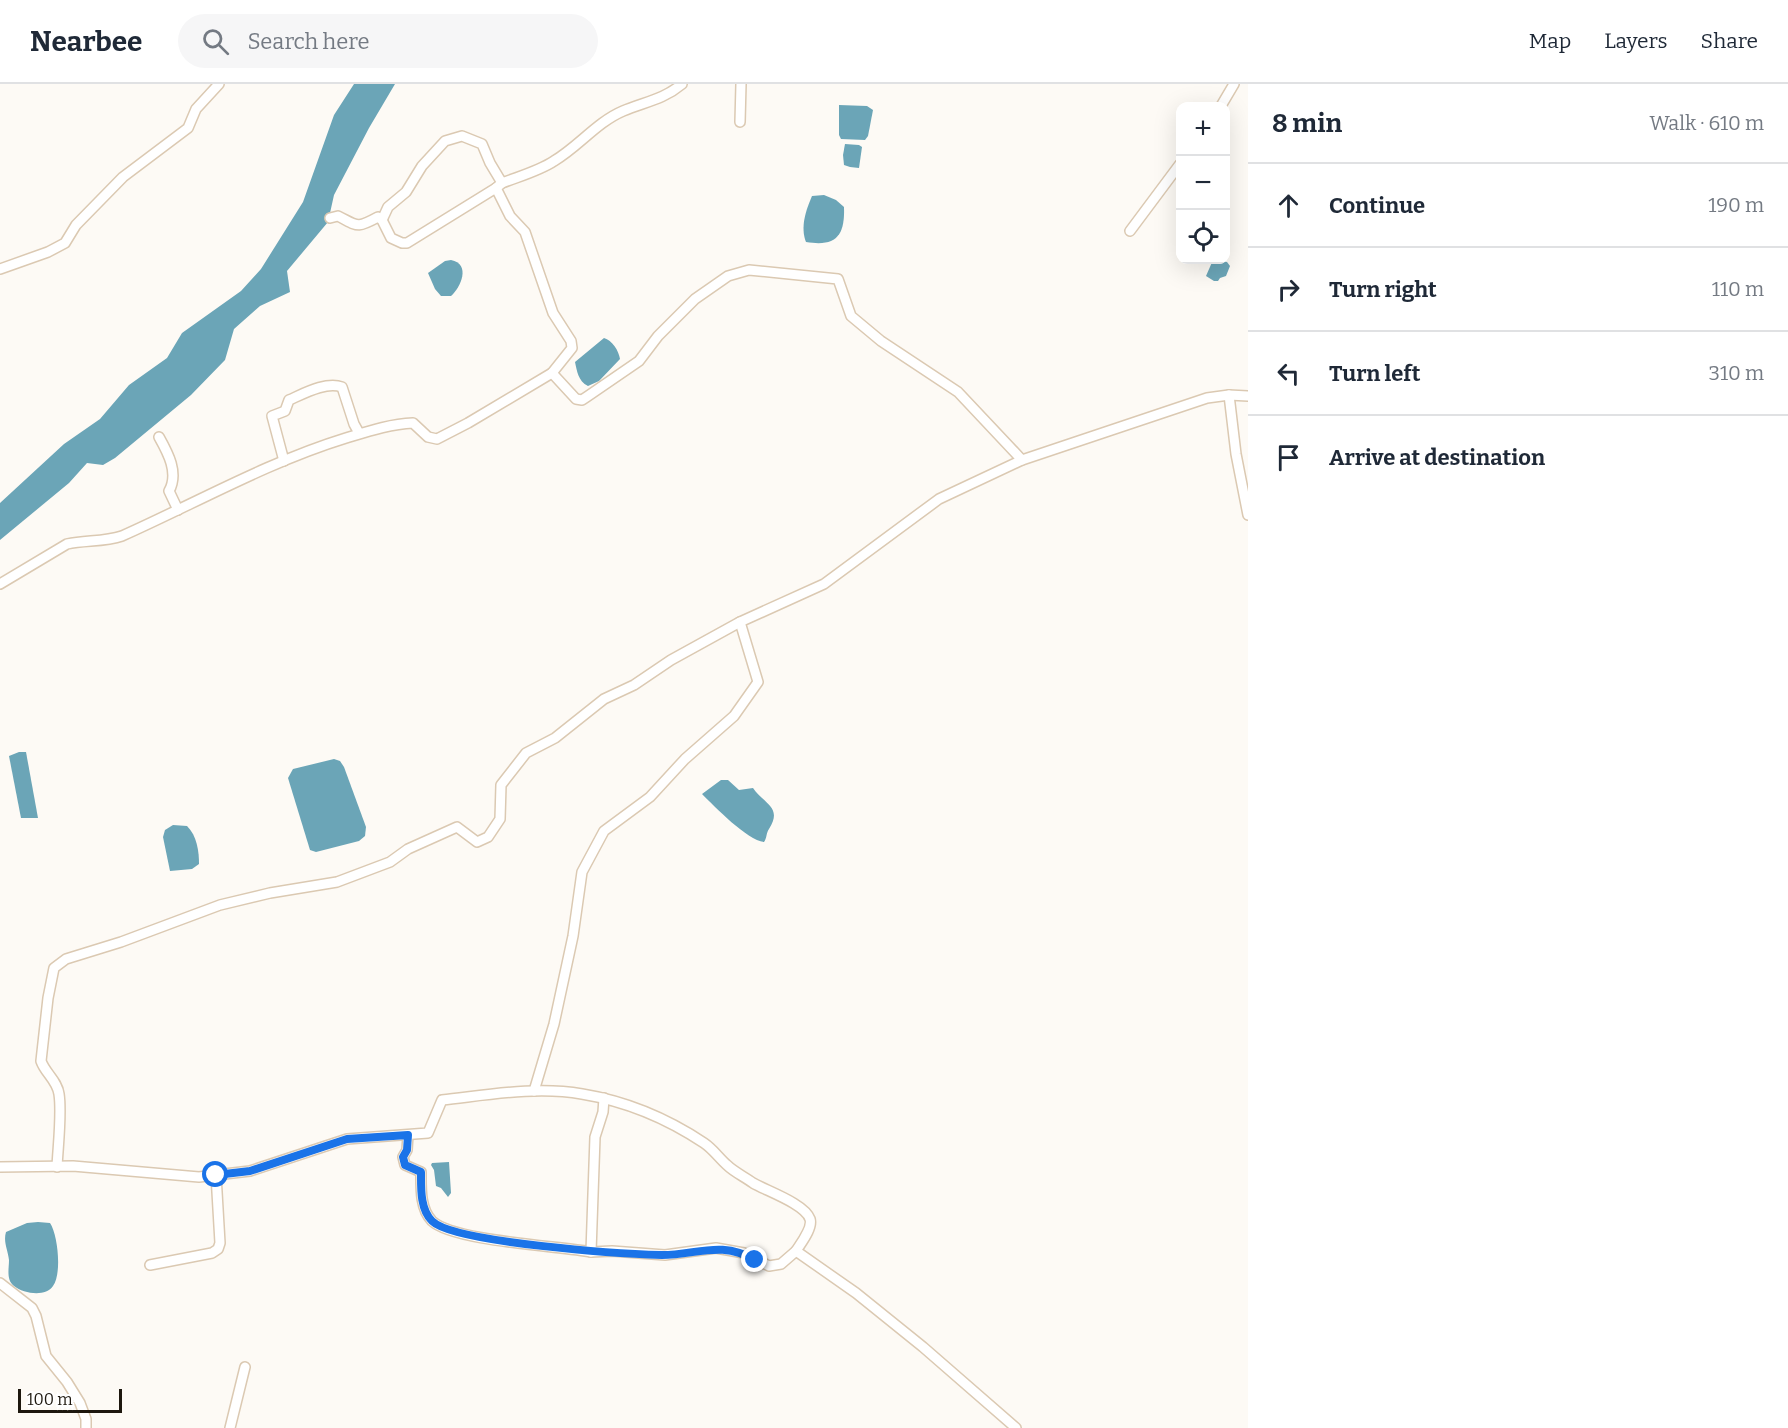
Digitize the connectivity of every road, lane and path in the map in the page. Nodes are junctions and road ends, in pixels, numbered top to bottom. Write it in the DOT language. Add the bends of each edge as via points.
graph roads {
  1 [pos="219,84"];
  2 [pos="682,84"];
  3 [pos="741,84"];
  4 [pos="1234,84"];
  5 [pos="1223,102"];
  6 [pos="740,122"];
  7 [pos="1176,169"];
  8 [pos="499,185"];
  9 [pos="330,218"];
  10 [pos="382,220"];
  11 [pos="1130,231"];
  12 [pos="0,269"];
  13 [pos="552,373"];
  14 [pos="1229,395"];
  15 [pos="1248,396"];
  16 [pos="359,433"];
  17 [pos="159,437"];
  18 [pos="284,460"];
  19 [pos="1022,460"];
  20 [pos="178,510"];
  21 [pos="1248,515"];
  22 [pos="0,584"];
  23 [pos="740,622"];
  24 [pos="534,1091"];
  25 [pos="604,1098"];
  26 [pos="408,1135"];
  27 [pos="0,1167"];
  28 [pos="57,1167"];
  29 [pos="216,1175"];
  30 [pos="796,1251"];
  31 [pos="591,1252"];
  32 [pos="150,1265"];
  33 [pos="0,1283"];
  34 [pos="245,1367"];
  35 [pos="86,1428"];
  36 [pos="230,1428"];
  37 [pos="1016,1428"];
  1 -- 12 [label="street" via="196,109 188,128 123,177 76,225 65,243"];
  2 -- 8 [label="street" via="673,92 608,120 554,161"];
  3 -- 6 [label="street"];
  4 -- 5 [label="street"];
  7 -- 11 [label="street"];
  8 -- 10 [label="street" via="407,243 391,238"];
  8 -- 10 [label="street" via="482,144 462,135 445,141 422,166 406,192 388,207"];
  8 -- 13 [label="street" via="510,216 525,232 553,313 571,340 572,348"];
  9 -- 10 [label="street" via="338,216 357,226 378,217"];
  13 -- 16 [label="street" via="437,439 428,437 413,423"];
  13 -- 19 [label="street" via="576,399 582,400 639,361 695,299 728,276 749,270 838,279 851,316 881,341 958,392"];
  14 -- 15 [label="street"];
  14 -- 19 [label="street" via="1207,398"];
  14 -- 21 [label="street"];
  16 -- 18 [label="street"];
  16 -- 18 [label="street" via="342,387 312,391 288,400 285,411 272,416"];
  17 -- 20 [label="street" via="174,475 169,491"];
  18 -- 20 [label="street"];
  19 -- 23 [label="street" via="939,499 824,584"];
  20 -- 22 [label="street" via="122,536 68,544"];
  23 -- 24 [label="street" via="758,682 734,716 684,759 650,797 604,831 582,872 554,1024"];
  23 -- 28 [label="street" via="604,699 555,738 526,753 501,785 500,819 488,837 477,842 457,827 408,849 390,862 337,882 220,905 66,959 54,968 41,1061 59,1093"];
  24 -- 25 [label="street"];
  24 -- 26 [label="street" via="442,1100 428,1133"];
  25 -- 30 [label="street" via="671,1124 706,1144 729,1167 803,1209 810,1227"];
  25 -- 31 [label="street" via="595,1137"];
  26 -- 29 [label="street" via="347,1139 250,1171"];
  26 -- 31 [label="street" via="405,1165 421,1172 422,1200 431,1220 442,1227 487,1239"];
  27 -- 28 [label="street"];
  28 -- 29 [label="street"];
  29 -- 32 [label="street" via="218,1249"];
  30 -- 31 [label="street" via="782,1264 769,1266 744,1253 716,1248 665,1255"];
  30 -- 37 [label="street" via="856,1293"];
  33 -- 35 [label="street" via="32,1308 46,1356 80,1402"];
  34 -- 36 [label="street"];
}
